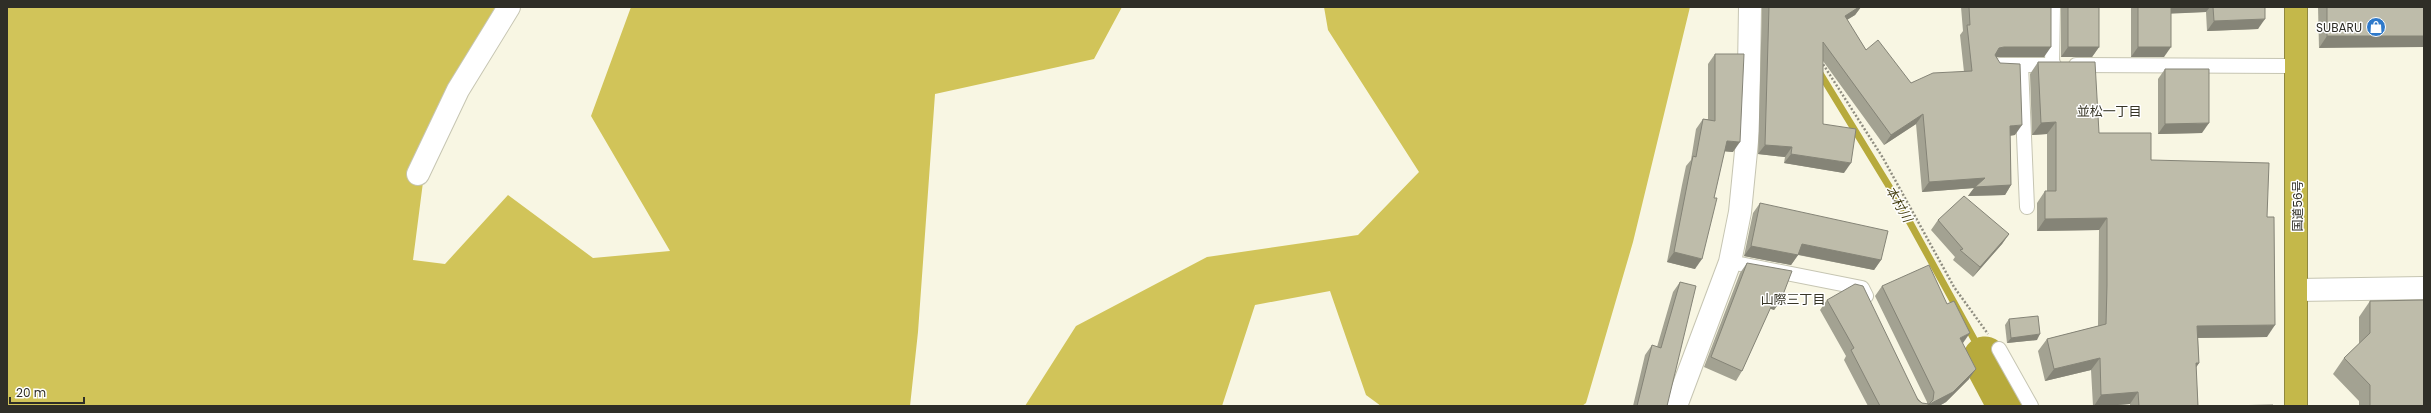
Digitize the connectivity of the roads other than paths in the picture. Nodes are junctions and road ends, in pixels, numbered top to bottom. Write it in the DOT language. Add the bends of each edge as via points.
graph roads {
  1 [pos="509,7"];
  2 [pos="1750,7"];
  3 [pos="2052,7"];
  4 [pos="2296,7"];
  5 [pos="1997,65"];
  6 [pos="2021,65"];
  7 [pos="2052,65"];
  8 [pos="2296,66"];
  9 [pos="418,174"];
  10 [pos="2027,207"];
  11 [pos="1730,262"];
  12 [pos="2424,288"];
  13 [pos="2297,290"];
  14 [pos="1872,309"];
  15 [pos="1999,349"];
  16 [pos="1676,406"];
  17 [pos="2031,406"];
  18 [pos="2296,406"];
  1 -- 9 [label="street" via="458,90"];
  2 -- 11 [label="street" via="1748,131 1740,212"];
  3 -- 7 [label="lane"];
  4 -- 8 [label="highway, 国道56号"];
  5 -- 6 [label="lane"];
  6 -- 7 [label="lane"];
  6 -- 10 [label="lane"];
  7 -- 8 [label="lane"];
  8 -- 13 [label="highway, 国道56号"];
  11 -- 14 [label="lane" via="1862,288"];
  11 -- 16 [label="street"];
  12 -- 13 [label="street"];
  13 -- 18 [label="highway, 国道56号"];
  15 -- 17 [label="lane"];
}
